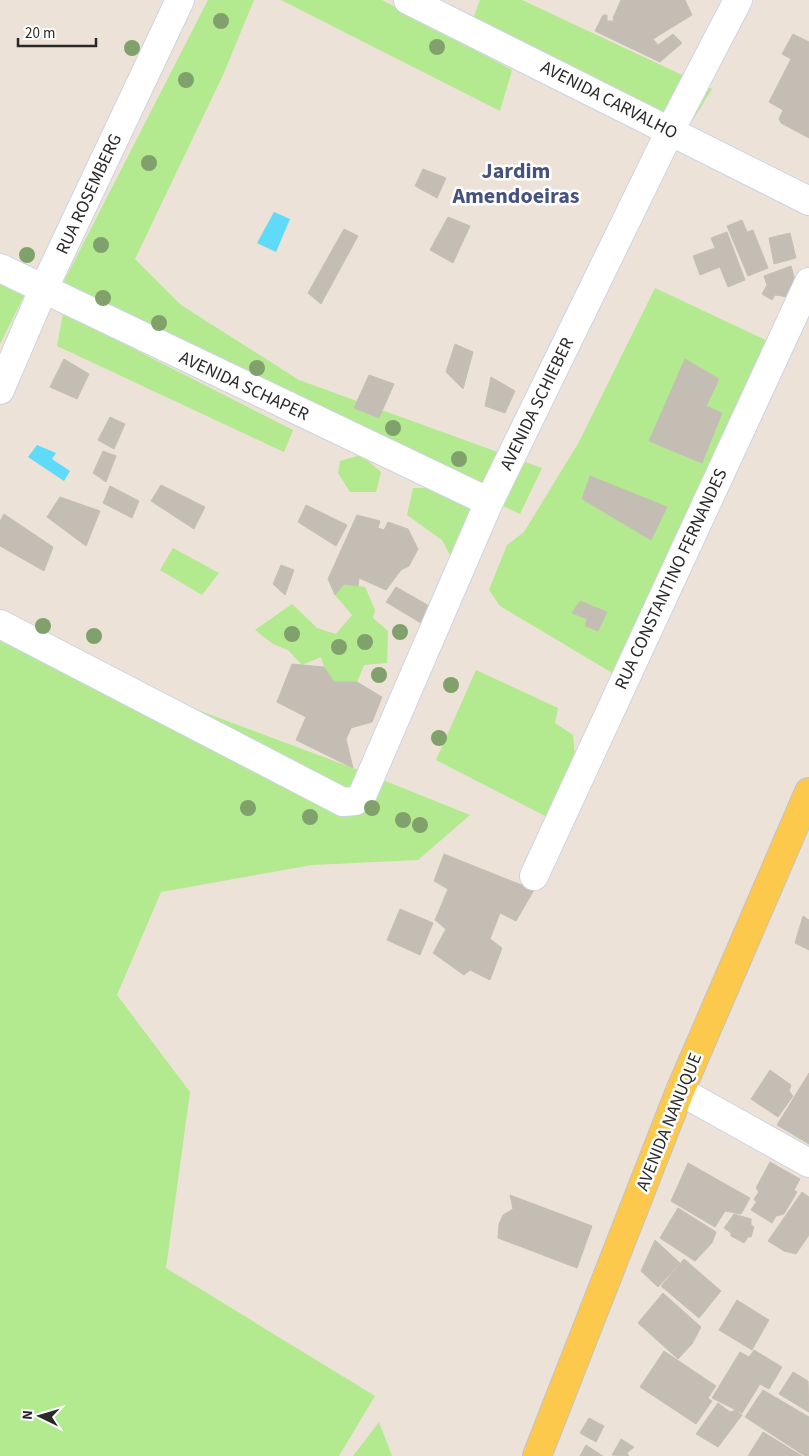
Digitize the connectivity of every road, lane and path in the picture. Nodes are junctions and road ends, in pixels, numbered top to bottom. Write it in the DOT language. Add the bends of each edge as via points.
graph roads {
  1 [pos="180,0"];
  2 [pos="408,0"];
  3 [pos="738,0"];
  4 [pos="670,131"];
  5 [pos="809,202"];
  6 [pos="0,268"];
  7 [pos="809,282"];
  8 [pos="43,290"];
  9 [pos="0,390"];
  10 [pos="489,502"];
  11 [pos="0,624"];
  12 [pos="809,792"];
  13 [pos="534,876"];
  14 [pos="680,1092"];
  15 [pos="809,1163"];
  16 [pos="537,1456"];
  1 -- 8 [label="street, RUA ROSEMBERG"];
  2 -- 4 [label="street, AVENIDA CARVALHO"];
  3 -- 4 [label="street, AVENIDA SCHIEBER"];
  4 -- 5 [label="street, AVENIDA CARVALHO"];
  4 -- 10 [label="street, AVENIDA SCHIEBER"];
  6 -- 8 [label="street, AVENIDA SCHAPER"];
  7 -- 13 [label="street, RUA CONSTANTINO FERNANDES"];
  8 -- 9 [label="street, RUA ROSEMBERG"];
  8 -- 10 [label="street, AVENIDA SCHAPER"];
  10 -- 11 [label="street, AVENIDA SCHIEBER" via="362,796 355,801 343,802"];
  12 -- 14 [label="main road, AVENIDA NANUQUE"];
  14 -- 15 [label="street"];
  14 -- 16 [label="main road, AVENIDA NANUQUE"];
}
